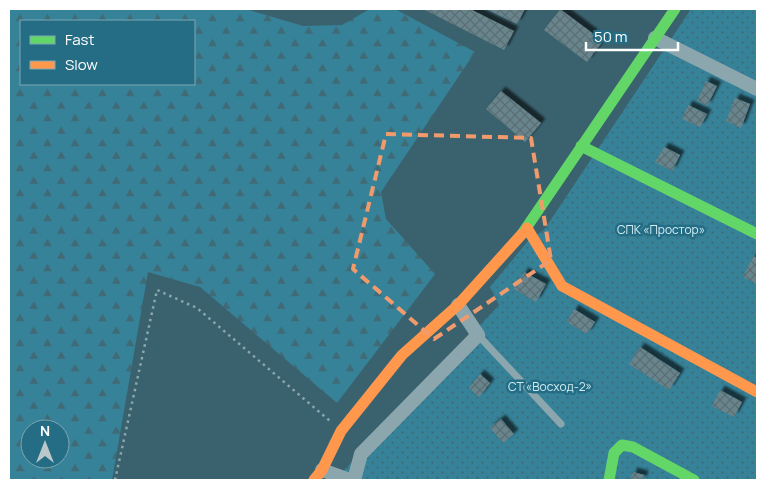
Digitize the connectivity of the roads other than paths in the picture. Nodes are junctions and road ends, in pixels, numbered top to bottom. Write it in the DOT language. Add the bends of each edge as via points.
graph roads {
  1 [pos="675,9"];
  2 [pos="655,38"];
  3 [pos="757,89"];
  4 [pos="581,146"];
  5 [pos="527,228"];
  6 [pos="757,234"];
  7 [pos="458,305"];
  8 [pos="478,335"];
  9 [pos="757,392"];
  10 [pos="561,424"];
  11 [pos="318,475"];
  12 [pos="350,480"];
  13 [pos="354,480"];
  14 [pos="609,480"];
  15 [pos="694,480"];
  1 -- 2 [label="street"];
  2 -- 3 [label="street"];
  2 -- 4 [label="street"];
  4 -- 5 [label="street"];
  4 -- 6 [label="street"];
  5 -- 7 [label="street"];
  5 -- 9 [label="street" via="562,286"];
  7 -- 8 [label="street"];
  7 -- 11 [label="street" via="402,356 341,431"];
  8 -- 10 [label="lane"];
  8 -- 13 [label="street" via="361,454"];
  11 -- 12 [label="street"];
  14 -- 15 [label="street" via="614,453 622,446 633,447"];
}
